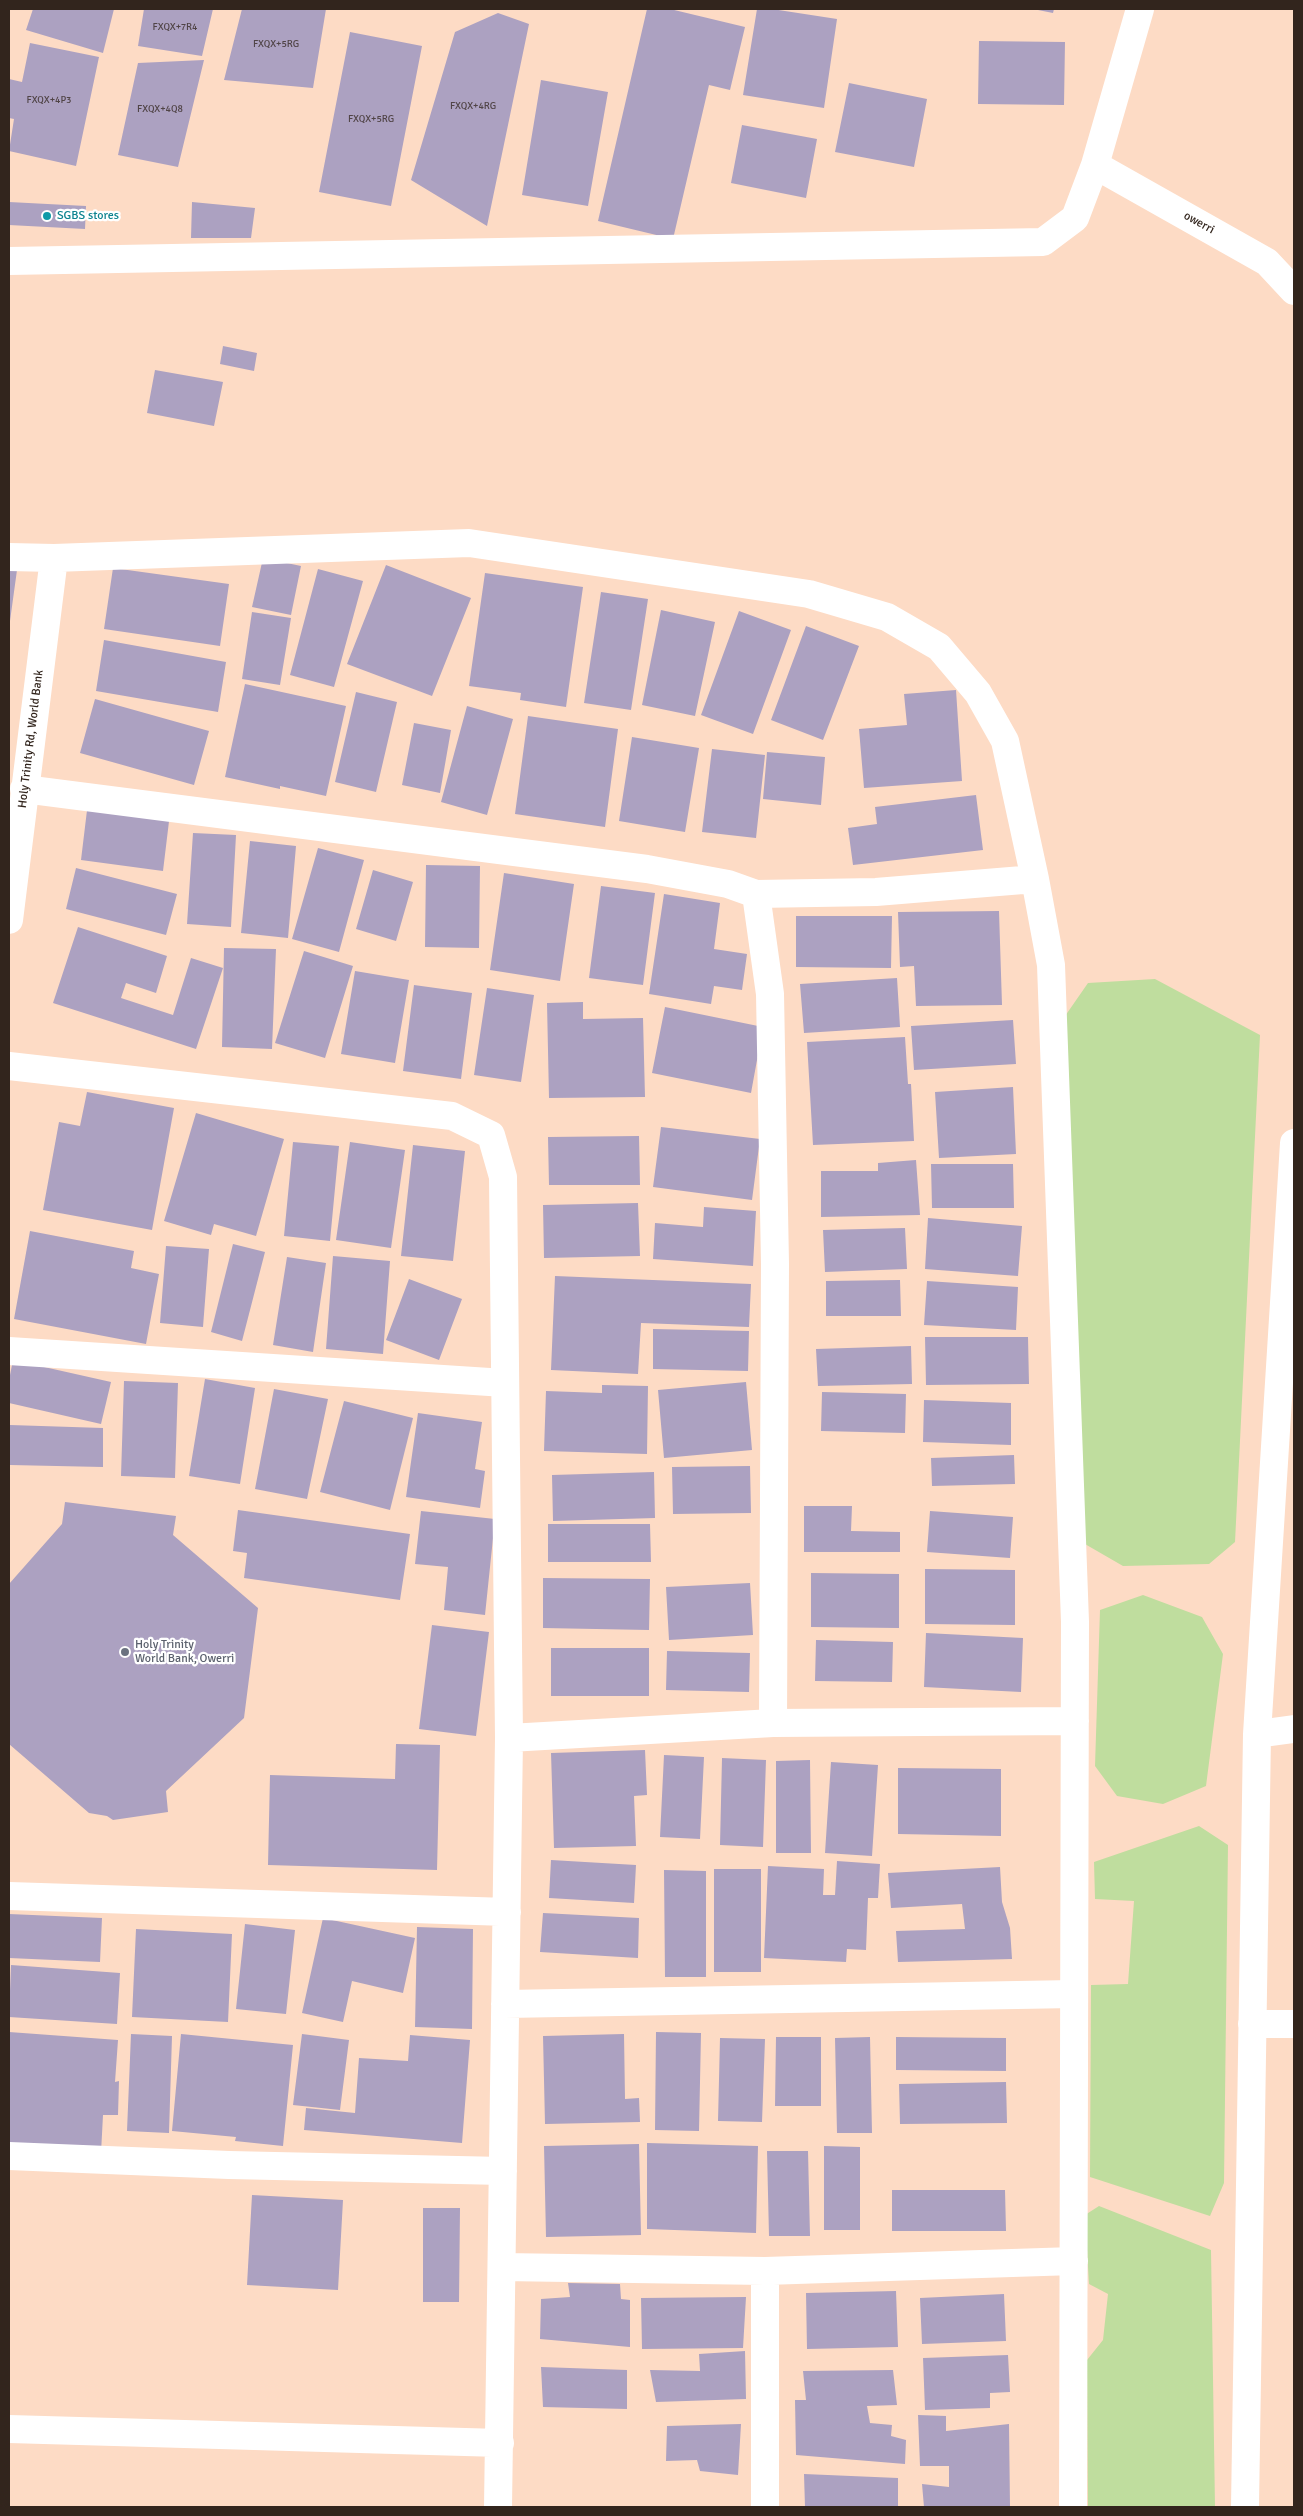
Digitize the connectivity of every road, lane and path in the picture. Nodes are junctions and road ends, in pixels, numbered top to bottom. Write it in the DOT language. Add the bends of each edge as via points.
graph roads {
  1 [pos="1140,9"];
  2 [pos="1095,165"];
  3 [pos="9,261"];
  4 [pos="1294,291"];
  5 [pos="9,557"];
  6 [pos="54,558"];
  7 [pos="24,789"];
  8 [pos="11,875"];
  9 [pos="1035,879"];
  10 [pos="756,894"];
  11 [pos="9,920"];
  12 [pos="9,1066"];
  13 [pos="1294,1143"];
  14 [pos="9,1350"];
  15 [pos="505,1383"];
  16 [pos="1074,1721"];
  17 [pos="773,1723"];
  18 [pos="1294,1729"];
  19 [pos="1257,1734"];
  20 [pos="509,1738"];
  21 [pos="9,1896"];
  22 [pos="507,1912"];
  23 [pos="1074,1994"];
  24 [pos="506,2004"];
  25 [pos="1252,2024"];
  26 [pos="1294,2024"];
  27 [pos="9,2156"];
  28 [pos="503,2171"];
  29 [pos="1074,2261"];
  30 [pos="502,2267"];
  31 [pos="765,2271"];
  32 [pos="9,2430"];
  33 [pos="500,2443"];
  34 [pos="498,2507"];
  35 [pos="765,2507"];
  36 [pos="1073,2507"];
  37 [pos="1245,2507"];
  1 -- 2 [label="street"];
  2 -- 3 [label="street" via="1075,218 1043,242"];
  2 -- 4 [label="street, owerri" via="1267,262"];
  5 -- 6 [label="street"];
  6 -- 7 [label="street, Holy Trinity Rd, World Bank"];
  6 -- 9 [label="street" via="469,543 809,594 887,617 939,647 978,693 1005,741"];
  7 -- 8 [label="street, Holy Trinity Rd, World Bank"];
  7 -- 10 [label="street" via="647,869 728,884"];
  8 -- 11 [label="street, Holy Trinity Rd, World Bank"];
  9 -- 10 [label="street" via="876,892"];
  9 -- 16 [label="street" via="1051,965 1075,1622"];
  10 -- 17 [label="street" via="770,994 775,1255"];
  12 -- 15 [label="street" via="452,1116 491,1135 503,1177"];
  13 -- 19 [label="street"];
  14 -- 15 [label="street"];
  15 -- 20 [label="street"];
  16 -- 17 [label="street"];
  16 -- 23 [label="street"];
  17 -- 20 [label="street"];
  18 -- 19 [label="street"];
  19 -- 25 [label="street"];
  20 -- 22 [label="street"];
  21 -- 22 [label="street"];
  22 -- 24 [label="street"];
  23 -- 24 [label="street"];
  23 -- 29 [label="street"];
  24 -- 28 [label="street"];
  25 -- 26 [label="street"];
  25 -- 37 [label="street"];
  27 -- 28 [label="street"];
  28 -- 30 [label="street"];
  29 -- 31 [label="street"];
  29 -- 36 [label="street"];
  30 -- 31 [label="street"];
  30 -- 33 [label="street"];
  31 -- 35 [label="street"];
  32 -- 33 [label="street"];
  33 -- 34 [label="street"];
}
